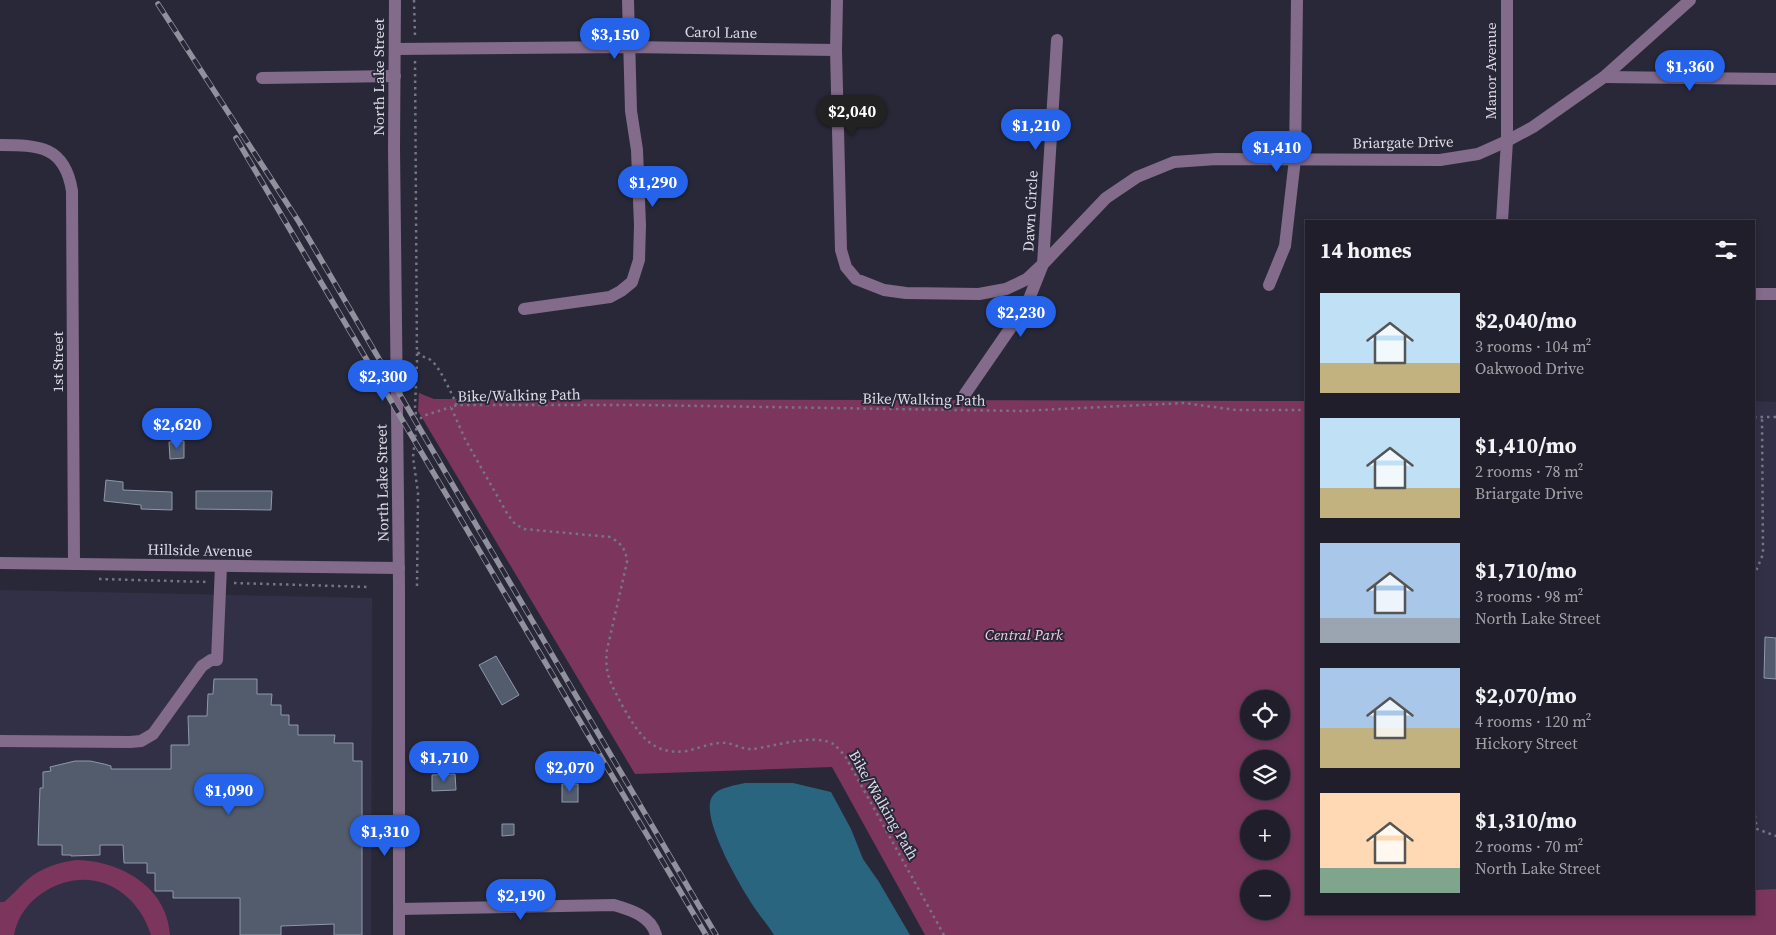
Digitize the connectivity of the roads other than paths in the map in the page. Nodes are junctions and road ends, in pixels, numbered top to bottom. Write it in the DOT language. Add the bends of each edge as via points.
graph roads {
  1 [pos="394,0"];
  2 [pos="628,0"];
  3 [pos="837,0"];
  4 [pos="1297,0"];
  5 [pos="1506,0"];
  6 [pos="1690,0"];
  7 [pos="1057,40"];
  8 [pos="628,47"];
  9 [pos="395,48"];
  10 [pos="836,50"];
  11 [pos="395,76"];
  12 [pos="1604,77"];
  13 [pos="262,78"];
  14 [pos="1776,79"];
  15 [pos="1507,141"];
  16 [pos="0,145"];
  17 [pos="1295,159"];
  18 [pos="1502,220"];
  19 [pos="1043,264"];
  20 [pos="1269,285"];
  21 [pos="1755,294"];
  22 [pos="1776,294"];
  23 [pos="524,309"];
  24 [pos="965,394"];
  25 [pos="0,563"];
  26 [pos="74,564"];
  27 [pos="221,566"];
  28 [pos="399,568"];
  29 [pos="0,741"];
  30 [pos="399,909"];
  31 [pos="399,935"];
  32 [pos="656,935"];
  1 -- 9 [label="street, North Lake Street"];
  2 -- 8 [label="street"];
  3 -- 10 [label="street"];
  4 -- 17 [label="street"];
  5 -- 15 [label="street, Manor Avenue"];
  6 -- 12 [label="street, Briargate Drive"];
  7 -- 19 [label="street, Dawn Circle"];
  8 -- 9 [label="street, Carol Lane"];
  8 -- 10 [label="street, Carol Lane"];
  8 -- 23 [label="street" via="640,225 639,260 632,282 610,298"];
  9 -- 11 [label="street, North Lake Street"];
  10 -- 19 [label="street, Briargate Drive" via="841,250 846,267 856,279 884,290 906,293 979,294 1006,289 1027,278"];
  11 -- 13 [label="street"];
  11 -- 28 [label="street, North Lake Street"];
  12 -- 14 [label="street"];
  12 -- 15 [label="street, Briargate Drive" via="1533,127"];
  15 -- 17 [label="street, Briargate Drive" via="1478,154 1440,160"];
  15 -- 18 [label="street, Manor Avenue"];
  16 -- 26 [label="street, 1st Street" via="37,147 51,152 70,175"];
  17 -- 19 [label="street, Briargate Drive" via="1174,162 1137,177 1106,198"];
  17 -- 20 [label="street" via="1285,246"];
  19 -- 24 [label="street, Briargate Drive" via="1028,304"];
  21 -- 22 [label="street"];
  25 -- 26 [label="street, Hillside Avenue"];
  26 -- 27 [label="street, Hillside Avenue"];
  27 -- 28 [label="street, Hillside Avenue"];
  27 -- 29 [label="street" via="217,660 202,666 153,734 141,741 130,742"];
  28 -- 30 [label="street, North Lake Street"];
  30 -- 31 [label="street, North Lake Street"];
  30 -- 32 [label="street" via="614,905 632,910 647,920"];
}
